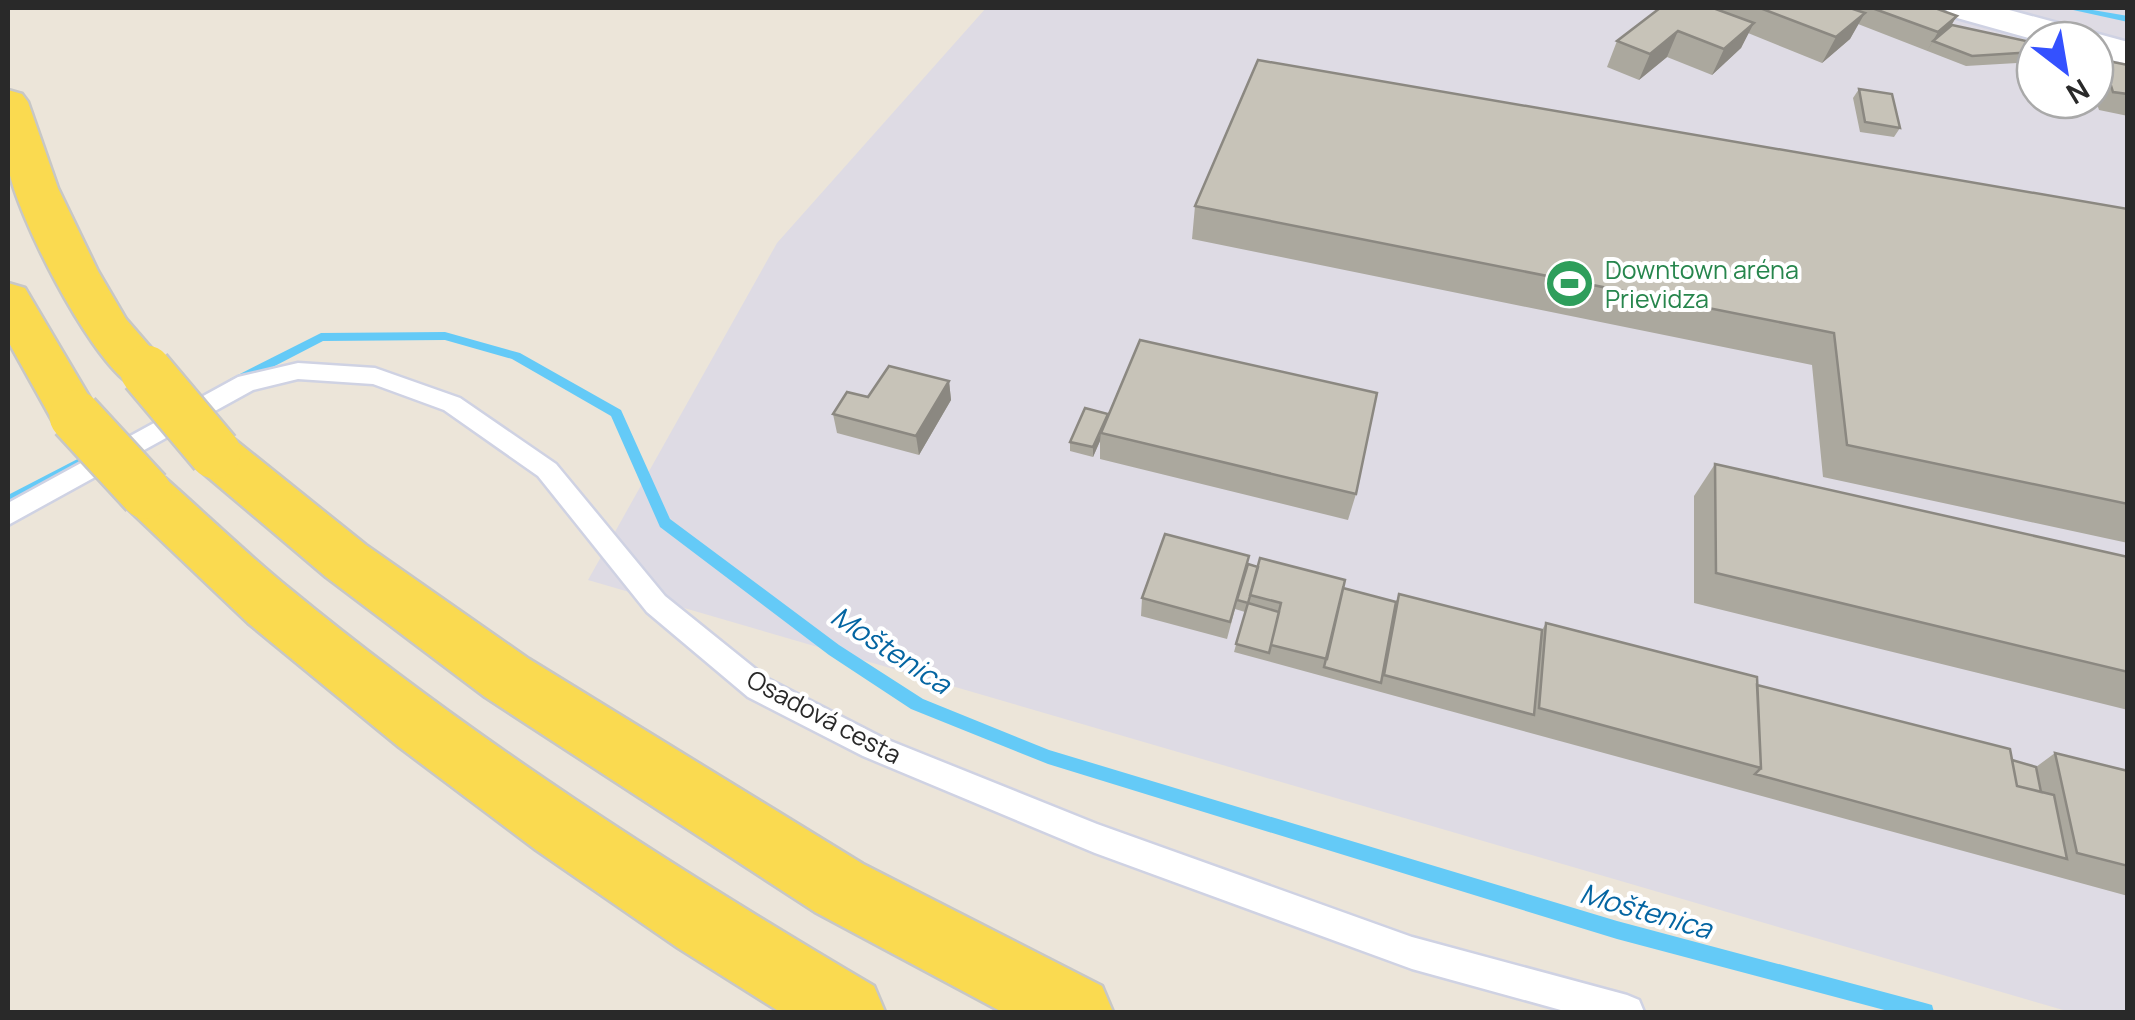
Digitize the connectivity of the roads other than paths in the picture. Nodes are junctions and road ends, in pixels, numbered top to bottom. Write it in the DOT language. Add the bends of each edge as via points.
graph roads {
  1 [pos="1963,8"];
  2 [pos="2015,23"];
  3 [pos="8,102"];
  4 [pos="8,298"];
  5 [pos="8,514"];
  6 [pos="848,1012"];
  7 [pos="1076,1012"];
  8 [pos="1627,1012"];
  1 -- 2 [label="street"];
  3 -- 7 [label="main road, bridge" via="24,160 106,327 215,453 346,561 507,678 838,888"];
  4 -- 6 [label="main road, bridge" via="74,416 146,493 285,620 463,758"];
  5 -- 8 [label="lane, Osadová cesta" via="246,383 298,371 375,376 452,404 547,470 656,604 758,688 874,747 1095,838 1412,952"];
}
